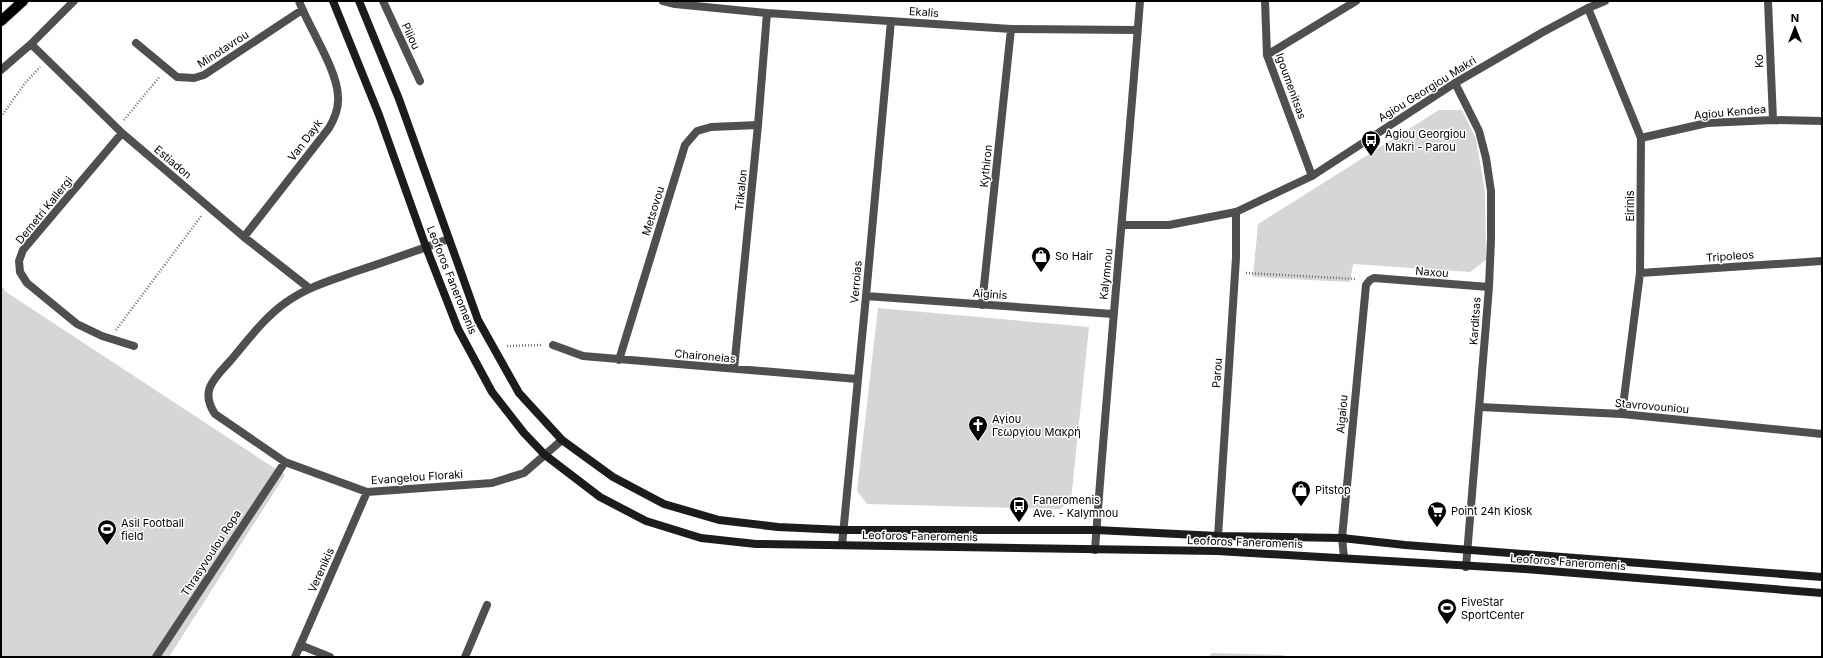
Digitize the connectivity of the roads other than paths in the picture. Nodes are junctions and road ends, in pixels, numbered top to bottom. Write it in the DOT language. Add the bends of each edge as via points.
graph roads {
  1 [pos="23,1"];
  2 [pos="74,1"];
  3 [pos="299,1"];
  4 [pos="333,1"];
  5 [pos="359,1"];
  6 [pos="383,1"];
  7 [pos="663,1"];
  8 [pos="1140,1"];
  9 [pos="1265,1"];
  10 [pos="1356,1"];
  11 [pos="1605,1"];
  12 [pos="1768,1"];
  13 [pos="1588,8"];
  14 [pos="302,10"];
  15 [pos="767,13"];
  16 [pos="1,21"];
  17 [pos="890,21"];
  18 [pos="1011,29"];
  19 [pos="1137,30"];
  20 [pos="136,43"];
  21 [pos="31,44"];
  22 [pos="1267,56"];
  23 [pos="1,70"];
  24 [pos="420,81"];
  25 [pos="1455,83"];
  26 [pos="1772,120"];
  27 [pos="1822,121"];
  28 [pos="758,125"];
  29 [pos="120,131"];
  30 [pos="1641,138"];
  31 [pos="1312,176"];
  32 [pos="1236,212"];
  33 [pos="1122,225"];
  34 [pos="244,237"];
  35 [pos="449,239"];
  36 [pos="426,247"];
  37 [pos="1822,261"];
  38 [pos="1640,273"];
  39 [pos="1372,279"];
  40 [pos="1489,287"];
  41 [pos="310,288"];
  42 [pos="866,296"];
  43 [pos="982,305"];
  44 [pos="1113,314"];
  45 [pos="553,345"];
  46 [pos="134,346"];
  47 [pos="619,360"];
  48 [pos="734,369"];
  49 [pos="857,379"];
  50 [pos="1480,407"];
  51 [pos="1622,414"];
  52 [pos="1822,434"];
  53 [pos="562,440"];
  54 [pos="546,455"];
  55 [pos="285,462"];
  56 [pos="367,492"];
  57 [pos="843,530"];
  58 [pos="1096,530"];
  59 [pos="1218,536"];
  60 [pos="1342,538"];
  61 [pos="842,545"];
  62 [pos="1095,550"];
  63 [pos="1466,550"];
  64 [pos="1344,557"];
  65 [pos="1466,567"];
  66 [pos="1822,577"];
  67 [pos="1822,594"];
  68 [pos="487,605"];
  69 [pos="300,645"];
  70 [pos="156,657"];
  71 [pos="295,657"];
  72 [pos="330,657"];
  73 [pos="465,657"];
  1 -- 16 [label="main road"];
  2 -- 21 [label="street"];
  3 -- 14 [label="street, Van Dayk"];
  4 -- 36 [label="main road, Leoforos Faneromenis" via="379,115"];
  5 -- 35 [label="main road, Leoforos Faneromenis" via="399,99"];
  6 -- 24 [label="street, Piliou"];
  7 -- 15 [label="street, Ekalis"];
  8 -- 19 [label="street, Kalymnou"];
  9 -- 22 [label="street, Igoumenitsas"];
  10 -- 22 [label="street"];
  11 -- 13 [label="street, Agiou Georgiou Makri"];
  12 -- 26 [label="street, Ko"];
  13 -- 25 [label="street, Agiou Georgiou Makri"];
  13 -- 30 [label="street, Eirinis"];
  14 -- 20 [label="street, Minotavrou" via="204,75 194,78 177,77"];
  14 -- 34 [label="street, Van Dayk" via="337,85 335,117"];
  15 -- 17 [label="street, Ekalis"];
  15 -- 28 [label="street, Trikalon"];
  17 -- 18 [label="street, Ekalis"];
  17 -- 42 [label="street, Verroias"];
  18 -- 19 [label="street, Ekalis"];
  18 -- 43 [label="street, Kythiron"];
  19 -- 33 [label="street, Kalymnou"];
  21 -- 23 [label="street"];
  21 -- 29 [label="street, Estiadon"];
  22 -- 31 [label="street, Igoumenitsas"];
  25 -- 31 [label="street, Agiou Georgiou Makri"];
  25 -- 40 [label="street, Karditsas" via="1479,131 1486,158 1491,191"];
  26 -- 27 [label="street, Agiou Kendea"];
  26 -- 30 [label="street, Agiou Kendea" via="1707,123"];
  28 -- 47 [label="street, Metsovou" via="711,127 697,131 685,145"];
  28 -- 48 [label="street, Trikalon"];
  29 -- 34 [label="street, Estiadon"];
  29 -- 46 [label="street, Demetri Kallergi" via="23,250 19,261 20,272 27,283 77,324"];
  30 -- 38 [label="street, Eirinis"];
  31 -- 32 [label="street, Agiou Georgiou Makri"];
  32 -- 33 [label="street, Agiou Georgiou Makri" via="1169,225"];
  32 -- 59 [label="street, Parou" via="1235,273"];
  33 -- 44 [label="street, Kalymnou"];
  34 -- 41 [label="street, Estiadon"];
  35 -- 36 [label="street, Evangelou Floraki"];
  35 -- 53 [label="main road, Leoforos Faneromenis" via="482,326 519,393"];
  36 -- 41 [label="street, Evangelou Floraki"];
  36 -- 54 [label="main road, Leoforos Faneromenis" via="458,329 492,392 524,433"];
  37 -- 38 [label="street, Tripoleos"];
  38 -- 51 [label="street, Eirinis"];
  39 -- 40 [label="street, Naxou"];
  39 -- 60 [label="street, Aigaiou" via="1364,292"];
  40 -- 50 [label="street, Karditsas"];
  41 -- 55 [label="street, Evangelou Floraki" via="284,304 262,323 215,377 209,389 210,406 215,414"];
  42 -- 43 [label="street, Aiginis"];
  42 -- 49 [label="street, Verroias"];
  43 -- 44 [label="street, Aiginis"];
  44 -- 58 [label="street, Kalymnou"];
  45 -- 47 [label="street, Chaironeias" via="583,356"];
  47 -- 48 [label="street, Chaironeias"];
  48 -- 49 [label="street, Chaironeias"];
  49 -- 57 [label="street, Verroias"];
  50 -- 51 [label="street, Stavrovouniou"];
  50 -- 63 [label="street, Karditsas"];
  51 -- 52 [label="street, Stavrovouniou"];
  53 -- 54 [label="street, Evangelou Floraki"];
  53 -- 57 [label="main road, Leoforos Faneromenis" via="613,477 664,504 719,520 778,527"];
  54 -- 56 [label="street, Evangelou Floraki" via="524,473 492,482"];
  54 -- 61 [label="main road, Leoforos Faneromenis" via="600,497 646,521 701,538 756,544"];
  55 -- 56 [label="street, Evangelou Floraki"];
  55 -- 70 [label="street, Thrasyvoulou Ropa"];
  56 -- 69 [label="street, Verenikis"];
  57 -- 58 [label="main road, Leoforos Faneromenis"];
  57 -- 61 [label="street, Verroias"];
  58 -- 59 [label="main road, Leoforos Faneromenis"];
  58 -- 62 [label="street, Kalymnou"];
  59 -- 60 [label="main road, Leoforos Faneromenis"];
  60 -- 63 [label="main road, Leoforos Faneromenis"];
  60 -- 64 [label="street, Aigaiou"];
  61 -- 62 [label="main road, Leoforos Faneromenis"];
  62 -- 64 [label="main road, Leoforos Faneromenis" via="1217,551"];
  63 -- 65 [label="street, Karditsas"];
  63 -- 66 [label="main road, Leoforos Faneromenis"];
  64 -- 65 [label="main road, Leoforos Faneromenis"];
  65 -- 67 [label="main road, Leoforos Faneromenis" via="1525,569"];
  68 -- 73 [label="street"];
  69 -- 71 [label="street, Verenikis"];
  69 -- 72 [label="street"];
}
